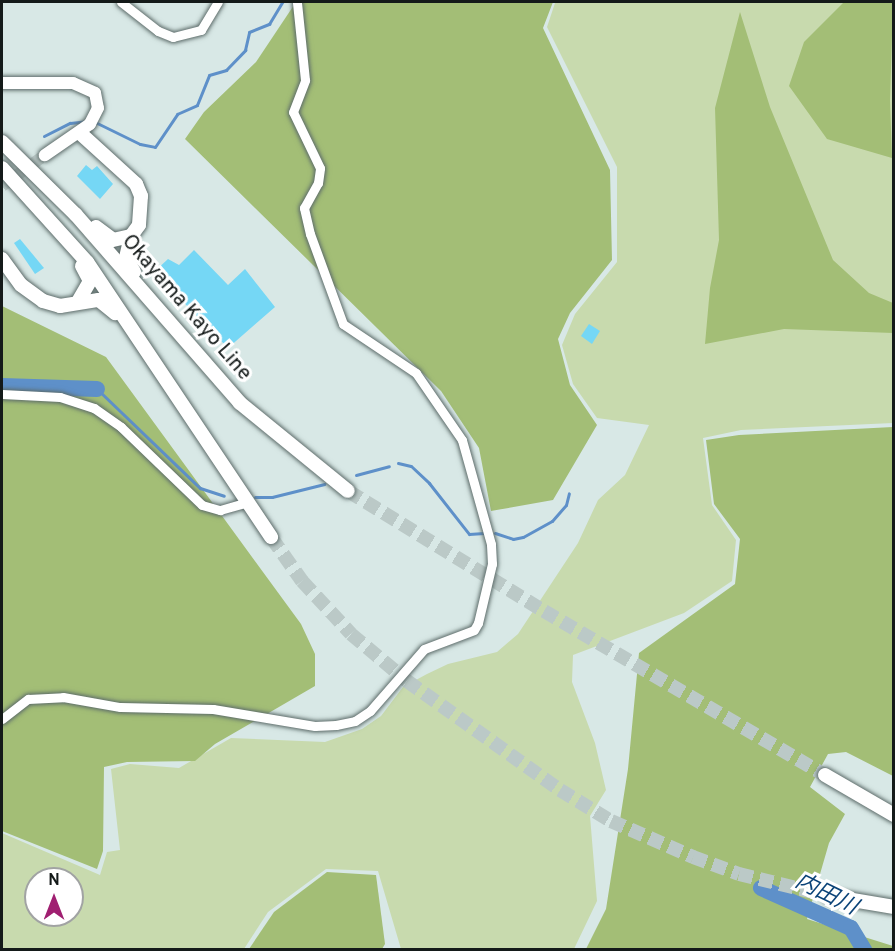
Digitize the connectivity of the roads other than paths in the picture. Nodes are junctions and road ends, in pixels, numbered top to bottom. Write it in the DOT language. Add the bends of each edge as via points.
graph roads {
  1 [pos="121,2"];
  2 [pos="218,2"];
  3 [pos="297,2"];
  4 [pos="2,83"];
  5 [pos="80,134"];
  6 [pos="2,142"];
  7 [pos="45,155"];
  8 [pos="2,168"];
  9 [pos="56,194"];
  10 [pos="27,195"];
  11 [pos="131,236"];
  12 [pos="2,259"];
  13 [pos="79,300"];
  14 [pos="184,342"];
  15 [pos="146,349"];
  16 [pos="2,394"];
  17 [pos="348,491"];
  18 [pos="245,503"];
  19 [pos="271,537"];
  20 [pos="2,719"];
  21 [pos="825,775"];
  22 [pos="894,815"];
  23 [pos="829,896"];
  24 [pos="894,907"];
  1 -- 2 [label="street" via="158,31 173,37 201,30"];
  3 -- 20 [label="street" via="305,80 293,112 320,168 304,208 310,234 343,324 416,373 462,440 491,544 492,564 478,623 474,630 424,649 370,711 355,721 336,725 315,726 213,709 120,707 63,697 28,699"];
  4 -- 5 [label="street" via="80,84 97,98 92,120"];
  5 -- 7 [label="street"];
  5 -- 11 [label="main road" via="136,184 143,208 139,225"];
  6 -- 9 [label="main road, Okayama Kayo Line"];
  8 -- 10 [label="main road"];
  9 -- 11 [label="main road" via="84,213 107,237 120,240"];
  9 -- 14 [label="main road, Okayama Kayo Line"];
  10 -- 13 [label="main road" via="84,268 90,281"];
  10 -- 15 [label="main road" via="87,262"];
  11 -- 14 [label="main road" via="126,258 129,267 176,324"];
  12 -- 13 [label="main road" via="21,285 43,301 60,306"];
  13 -- 15 [label="main road" via="104,302"];
  14 -- 17 [label="main road, Okayama Kayo Line" via="240,403"];
  15 -- 18 [label="main road"];
  16 -- 18 [label="street" via="60,397 94,408 121,427 202,505 220,510"];
  18 -- 19 [label="main road"];
  21 -- 22 [label="main road"];
  23 -- 24 [label="main road"];
}
